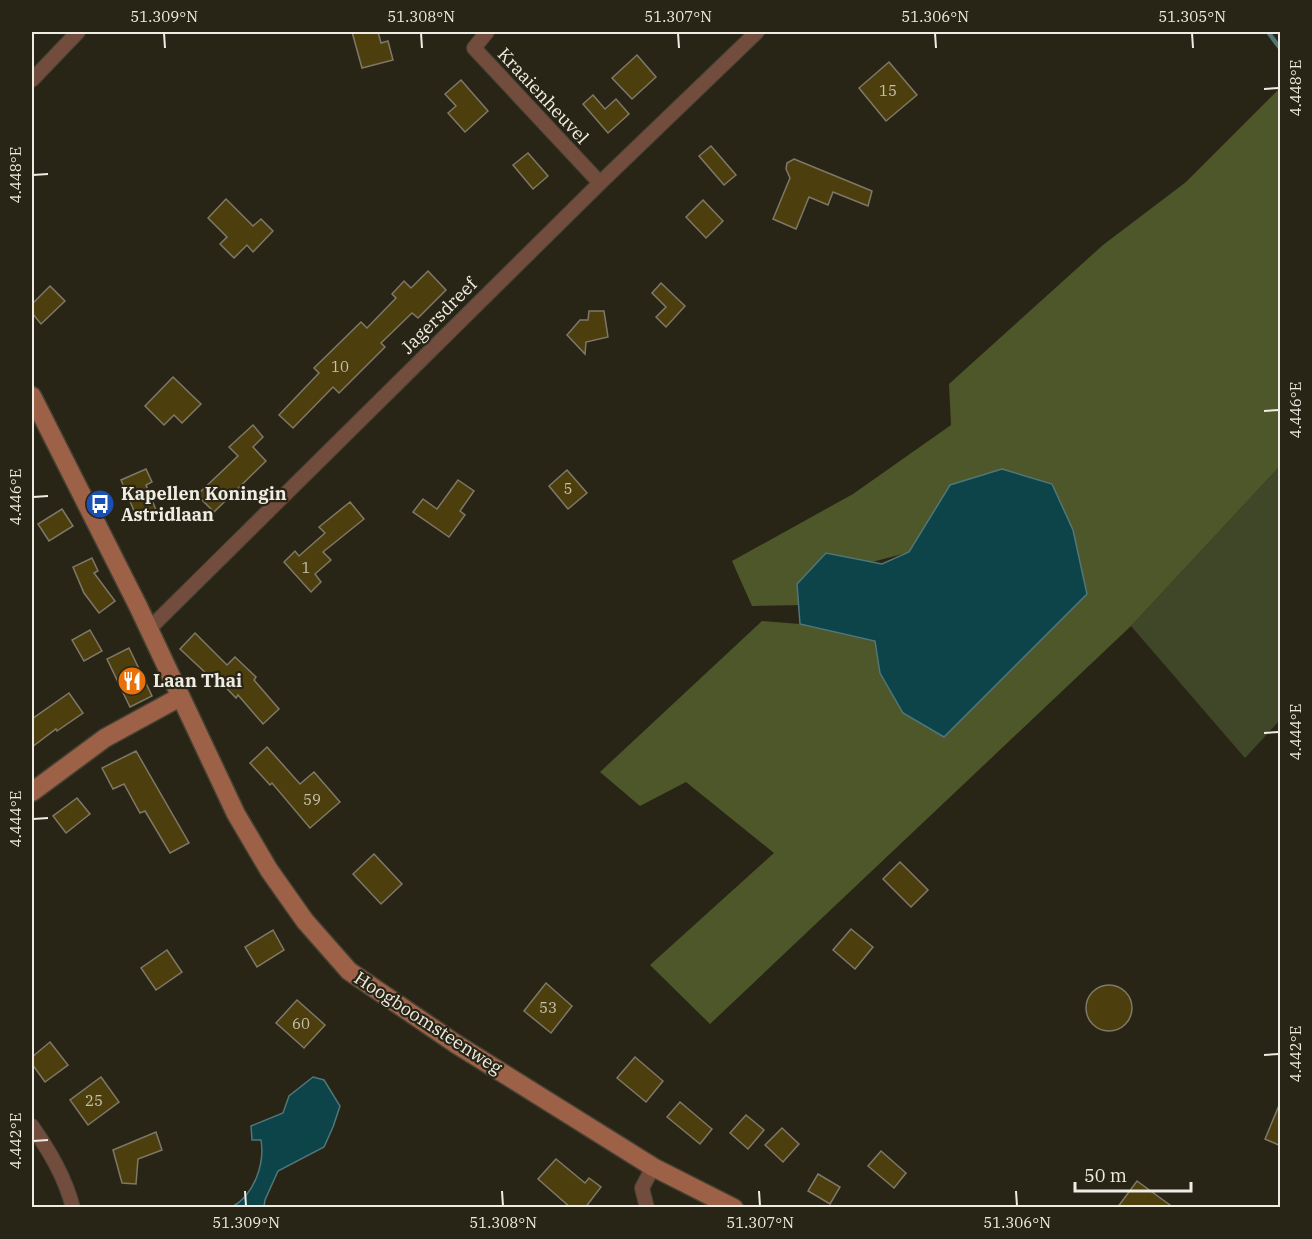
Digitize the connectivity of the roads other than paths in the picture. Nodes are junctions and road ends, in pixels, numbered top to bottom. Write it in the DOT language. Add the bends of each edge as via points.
graph roads {
  1 [pos="78,32"];
  2 [pos="487,32"];
  3 [pos="757,32"];
  4 [pos="32,80"];
  5 [pos="600,183"];
  6 [pos="32,396"];
  7 [pos="149,628"];
  8 [pos="180,697"];
  9 [pos="32,792"];
  10 [pos="32,1126"];
  11 [pos="653,1167"];
  12 [pos="73,1208"];
  13 [pos="646,1208"];
  14 [pos="734,1208"];
  1 -- 4 [label="street"];
  2 -- 5 [label="street, Kraaienheuvel" via="474,48"];
  3 -- 5 [label="street, Jagersdreef"];
  5 -- 7 [label="street, Jagersdreef"];
  6 -- 7 [label="street, Hoogboomsteenweg"];
  7 -- 8 [label="street, Hoogboomsteenweg"];
  8 -- 9 [label="street" via="105,738"];
  8 -- 11 [label="street, Hoogboomsteenweg" via="236,814 269,870 304,921 349,971 456,1044"];
  10 -- 12 [label="street" via="68,1187"];
  11 -- 13 [label="street" via="642,1188"];
  11 -- 14 [label="street, Hoogboomsteenweg"];
}
